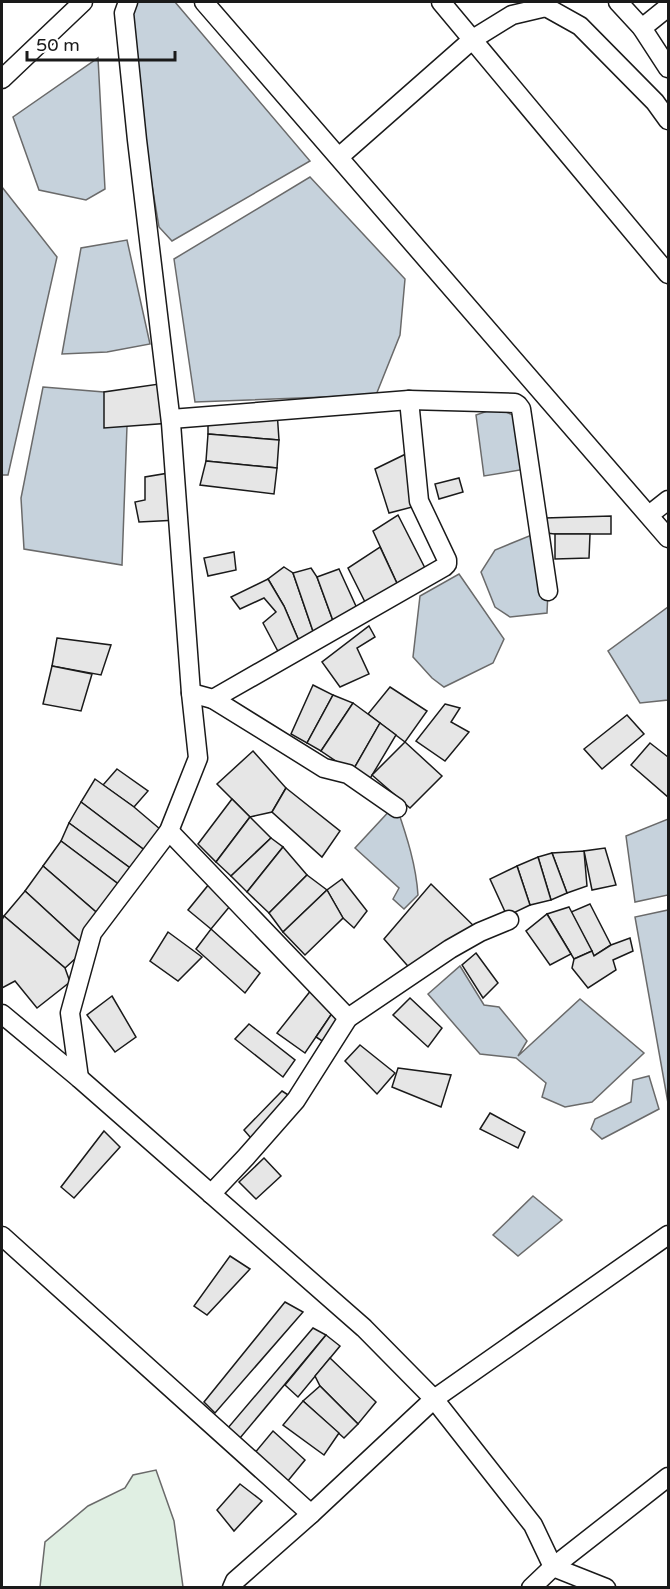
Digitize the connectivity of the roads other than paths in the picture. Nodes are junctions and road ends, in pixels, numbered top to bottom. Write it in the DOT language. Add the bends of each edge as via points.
graph roads {
  1 [pos="83,2"];
  2 [pos="128,2"];
  3 [pos="204,2"];
  4 [pos="441,2"];
  5 [pos="618,2"];
  6 [pos="669,7"];
  7 [pos="642,28"];
  8 [pos="473,39"];
  9 [pos="669,68"];
  10 [pos="2,79"];
  11 [pos="669,120"];
  12 [pos="339,157"];
  13 [pos="669,274"];
  14 [pos="409,400"];
  15 [pos="171,419"];
  16 [pos="669,500"];
  17 [pos="649,515"];
  18 [pos="669,538"];
  19 [pos="548,591"];
  20 [pos="191,693"];
  21 [pos="213,699"];
  22 [pos="397,808"];
  23 [pos="169,831"];
  24 [pos="509,920"];
  25 [pos="2,1014"];
  26 [pos="348,1018"];
  27 [pos="79,1078"];
  28 [pos="211,1194"];
  29 [pos="669,1234"];
  30 [pos="2,1236"];
  31 [pos="434,1400"];
  32 [pos="669,1477"];
  33 [pos="311,1514"];
  34 [pos="553,1567"];
  35 [pos="232,1587"];
  36 [pos="531,1587"];
  37 [pos="606,1587"];
  1 -- 10 [label="street"];
  2 -- 15 [label="street" via="124,13 135,128"];
  3 -- 12 [label="street"];
  4 -- 8 [label="street"];
  5 -- 7 [label="street"];
  6 -- 7 [label="street"];
  7 -- 9 [label="street"];
  8 -- 11 [label="street" via="512,15 546,7 580,26"];
  8 -- 12 [label="street"];
  8 -- 13 [label="street"];
  12 -- 17 [label="street"];
  14 -- 15 [label="street"];
  14 -- 19 [label="street" via="515,403 521,409"];
  14 -- 21 [label="street" via="419,501 447,564"];
  15 -- 20 [label="street"];
  16 -- 17 [label="street"];
  17 -- 18 [label="street"];
  20 -- 21 [label="street"];
  20 -- 23 [label="street" via="198,758"];
  21 -- 22 [label="street" via="324,768 348,774"];
  23 -- 26 [label="street"];
  23 -- 27 [label="street" via="92,933 70,1013"];
  24 -- 26 [label="street" via="450,949"];
  25 -- 27 [label="street"];
  26 -- 28 [label="street" via="296,1101"];
  27 -- 28 [label="street"];
  28 -- 31 [label="street" via="364,1328"];
  29 -- 31 [label="street"];
  30 -- 33 [label="street"];
  31 -- 33 [label="street"];
  31 -- 34 [label="street" via="533,1525"];
  32 -- 34 [label="street"];
  33 -- 35 [label="street"];
  34 -- 36 [label="street"];
  34 -- 37 [label="street"];
}
